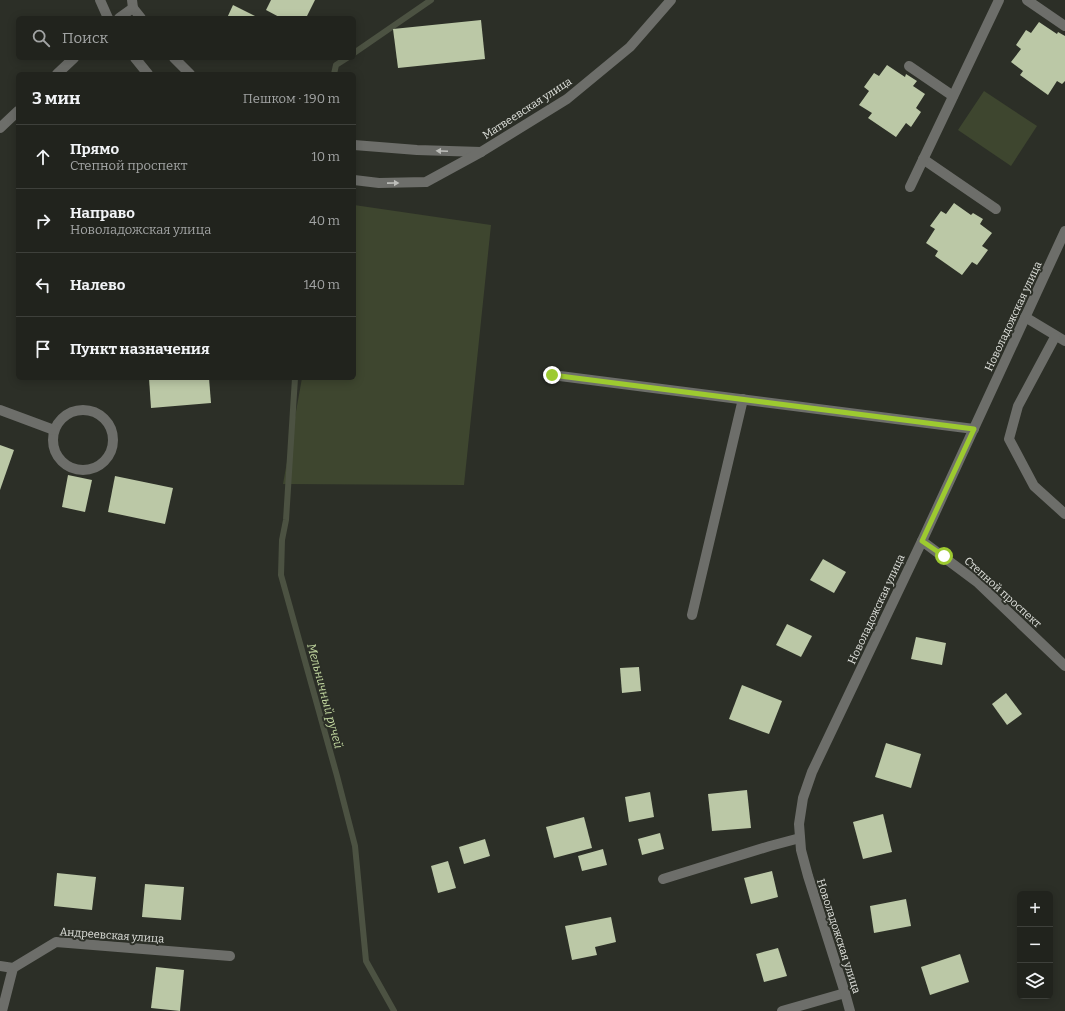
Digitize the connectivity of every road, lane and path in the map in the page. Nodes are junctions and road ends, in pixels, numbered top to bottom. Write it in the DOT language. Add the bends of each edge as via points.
graph roads {
  1 [pos="100,0"];
  2 [pos="671,0"];
  3 [pos="999,0"];
  4 [pos="1027,0"];
  5 [pos="133,4"];
  6 [pos="107,16"];
  7 [pos="121,16"];
  8 [pos="140,16"];
  9 [pos="1065,26"];
  10 [pos="72,60"];
  11 [pos="137,60"];
  12 [pos="176,60"];
  13 [pos="908,66"];
  14 [pos="60,72"];
  15 [pos="146,72"];
  16 [pos="188,72"];
  17 [pos="953,96"];
  18 [pos="16,113"];
  19 [pos="0,128"];
  20 [pos="356,145"];
  21 [pos="481,152"];
  22 [pos="923,159"];
  23 [pos="356,180"];
  24 [pos="910,187"];
  25 [pos="996,209"];
  26 [pos="1065,231"];
  27 [pos="1025,318"];
  28 [pos="1055,337"];
  29 [pos="1065,341"];
  30 [pos="552,375"];
  31 [pos="743,400"];
  32 [pos="0,410"];
  33 [pos="974,429"];
  34 [pos="54,430"];
  35 [pos="1065,514"];
  36 [pos="922,541"];
  37 [pos="692,615"];
  38 [pos="1065,666"];
  39 [pos="800,838"];
  40 [pos="663,879"];
  41 [pos="230,956"];
  42 [pos="0,966"];
  43 [pos="13,968"];
  44 [pos="845,993"];
  45 [pos="2,1011"];
  46 [pos="782,1011"];
  47 [pos="850,1011"];
  1 -- 6 [label="street"];
  2 -- 21 [label="street, Матвеевская улица" via="630,47 567,99"];
  3 -- 17 [label="street"];
  4 -- 9 [label="street"];
  5 -- 7 [label="street"];
  5 -- 8 [label="street"];
  10 -- 14 [label="street"];
  11 -- 15 [label="street"];
  12 -- 16 [label="street"];
  13 -- 17 [label="street"];
  17 -- 22 [label="street"];
  18 -- 19 [label="street"];
  21 -- 20 [label="street, Матвеевская улица, one-way"];
  23 -- 21 [label="street, Матвеевская улица, one-way" via="378,183 426,182"];
  22 -- 24 [label="street"];
  22 -- 25 [label="street"];
  26 -- 27 [label="street, Новоладожская улица"];
  27 -- 28 [label="street"];
  27 -- 33 [label="street, Новоладожская улица"];
  28 -- 29 [label="street"];
  28 -- 35 [label="street" via="1018,406 1009,439 1034,486"];
  30 -- 31 [label="street"];
  31 -- 33 [label="street"];
  31 -- 37 [label="street"];
  32 -- 34 [label="street"];
  33 -- 36 [label="street, Новоладожская улица"];
  34 -- 34 [label="street" via="52,441 61,462 81,471 92,470 102,464 110,456 114,445 109,423 101,415 91,411 69,413 60,420"];
  36 -- 38 [label="street, Степной проспект" via="976,582"];
  36 -- 39 [label="street, Новоладожская улица" via="812,772 803,798 799,824"];
  39 -- 40 [label="street"];
  39 -- 44 [label="street, Новоладожская улица" via="808,876"];
  41 -- 43 [label="street, Андреевская улица" via="56,942"];
  42 -- 43 [label="street"];
  43 -- 45 [label="street"];
  44 -- 46 [label="street"];
  44 -- 47 [label="street, Новоладожская улица"];
}
